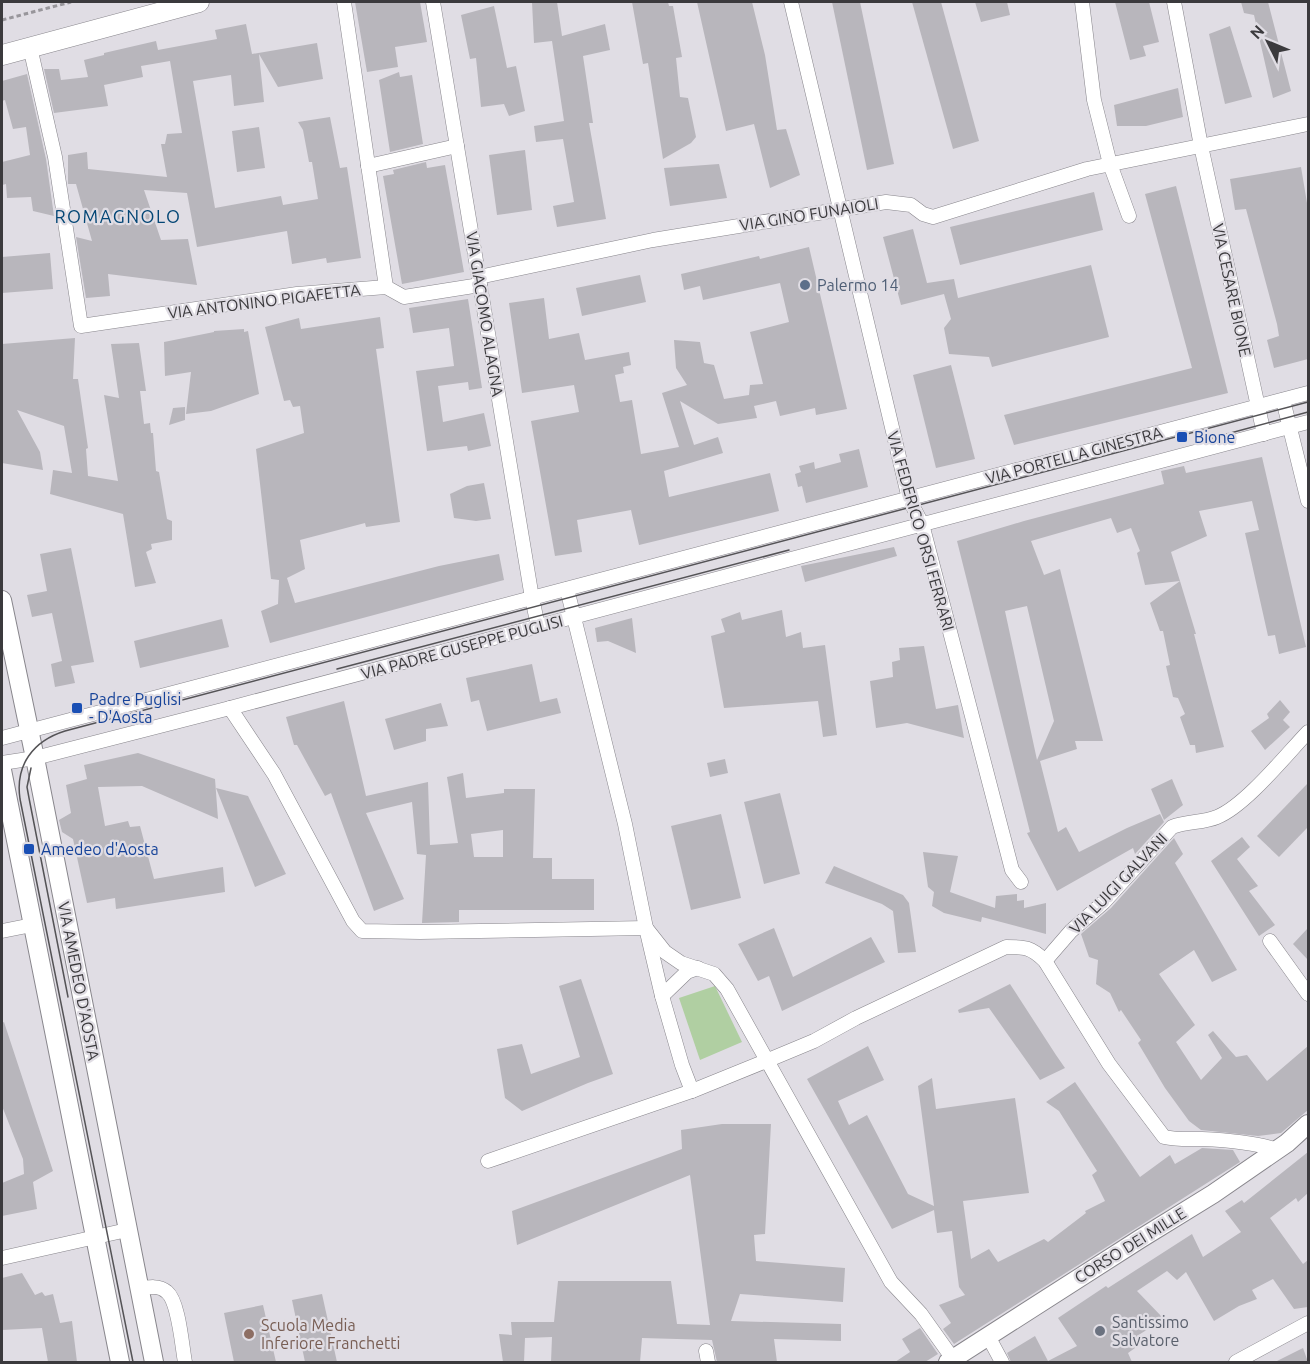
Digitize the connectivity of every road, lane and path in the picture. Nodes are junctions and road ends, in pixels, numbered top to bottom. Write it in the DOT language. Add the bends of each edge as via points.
graph roads {
  1 [pos="71,2"];
  2 [pos="199,2"];
  3 [pos="345,2"];
  4 [pos="433,2"];
  5 [pos="791,2"];
  6 [pos="1082,2"];
  7 [pos="1174,2"];
  8 [pos="2,20"];
  9 [pos="30,47"];
  10 [pos="2,55"];
  11 [pos="1308,124"];
  12 [pos="457,146"];
  13 [pos="1201,146"];
  14 [pos="1110,164"];
  15 [pos="368,166"];
  16 [pos="840,210"];
  17 [pos="1129,216"];
  18 [pos="480,281"];
  19 [pos="386,287"];
  20 [pos="1308,393"];
  21 [pos="1283,400"];
  22 [pos="1257,406"];
  23 [pos="1308,422"];
  24 [pos="1290,427"];
  25 [pos="1264,434"];
  26 [pos="909,499"];
  27 [pos="1308,501"];
  28 [pos="922,524"];
  29 [pos="567,589"];
  30 [pos="532,598"];
  31 [pos="2,600"];
  32 [pos="574,617"];
  33 [pos="538,626"];
  34 [pos="230,708"];
  35 [pos="29,731"];
  36 [pos="1308,732"];
  37 [pos="2,738"];
  38 [pos="35,758"];
  39 [pos="2,763"];
  40 [pos="2,770"];
  41 [pos="1021,882"];
  42 [pos="32,925"];
  43 [pos="646,928"];
  44 [pos="2,931"];
  45 [pos="1270,941"];
  46 [pos="1045,961"];
  47 [pos="698,968"];
  48 [pos="1308,994"];
  49 [pos="662,996"];
  50 [pos="766,1061"];
  51 [pos="692,1091"];
  52 [pos="1308,1124"];
  53 [pos="1277,1150"];
  54 [pos="488,1161"];
  55 [pos="127,1230"];
  56 [pos="95,1238"];
  57 [pos="2,1258"];
  58 [pos="139,1289"];
  59 [pos="1308,1323"];
  60 [pos="988,1336"];
  61 [pos="951,1361"];
  62 [pos="120,1362"];
  63 [pos="154,1362"];
  64 [pos="185,1362"];
  65 [pos="1002,1362"];
  66 [pos="1236,1362"];
  1 -- 8 [label="path"];
  2 -- 9 [label="main road"];
  3 -- 15 [label="street"];
  4 -- 12 [label="street, VIA GIACOMO ALAGNA"];
  5 -- 16 [label="street, VIA FEDERICO ORSI FERRARI"];
  6 -- 14 [label="street" via="1094,100"];
  7 -- 13 [label="street, VIA CESARE BIONE"];
  9 -- 10 [label="main road"];
  9 -- 19 [label="street, VIA ANTONINO PIGAFETTA" via="55,157 81,326 297,294"];
  11 -- 13 [label="street, VIA GINO FUNAIOLI"];
  12 -- 15 [label="street"];
  12 -- 18 [label="street, VIA GIACOMO ALAGNA"];
  13 -- 14 [label="street, VIA GINO FUNAIOLI"];
  13 -- 22 [label="street, VIA CESARE BIONE"];
  14 -- 16 [label="street, VIA GINO FUNAIOLI" via="933,217 911,205 885,202"];
  14 -- 17 [label="street"];
  15 -- 19 [label="street"];
  16 -- 18 [label="street, VIA GINO FUNAIOLI" via="653,240"];
  16 -- 26 [label="street, VIA FEDERICO ORSI FERRARI"];
  18 -- 19 [label="street, VIA ANTONINO PIGAFETTA" via="404,297"];
  18 -- 30 [label="street, VIA GIACOMO ALAGNA"];
  20 -- 21 [label="street, VIA PORTELLA GINESTRA"];
  21 -- 22 [label="street, VIA PORTELLA GINESTRA"];
  21 -- 24 [label="street"];
  22 -- 25 [label="street, VIA CESARE BIONE"];
  22 -- 26 [label="street, VIA PORTELLA GINESTRA"];
  23 -- 24 [label="street, VIA PORTELLA GINESTRA"];
  24 -- 25 [label="street, VIA PORTELLA GINESTRA"];
  24 -- 27 [label="street"];
  25 -- 28 [label="street, VIA PORTELLA GINESTRA"];
  26 -- 28 [label="street, VIA FEDERICO ORSI FERRARI"];
  26 -- 29 [label="street, VIA PADRE GUSEPPE PUGLISI"];
  28 -- 32 [label="street, VIA PADRE GUSEPPE PUGLISI"];
  28 -- 41 [label="street, VIA FEDERICO ORSI FERRARI" via="1012,870"];
  29 -- 30 [label="street, VIA PADRE GUSEPPE PUGLISI"];
  29 -- 32 [label="street"];
  30 -- 33 [label="street, VIA GIACOMO ALAGNA"];
  30 -- 35 [label="street, VIA PADRE GUSEPPE PUGLISI"];
  31 -- 35 [label="street, VIA AMEDEO D'AOSTA"];
  32 -- 33 [label="street, VIA PADRE GUSEPPE PUGLISI"];
  32 -- 43 [label="street"];
  33 -- 34 [label="street, VIA PADRE GUSEPPE PUGLISI"];
  34 -- 38 [label="street, VIA PADRE GUSEPPE PUGLISI"];
  34 -- 43 [label="street" via="274,774 362,931"];
  35 -- 37 [label="street, VIA PADRE GUSEPPE PUGLISI"];
  35 -- 38 [label="street, VIA AMEDEO D'AOSTA"];
  36 -- 46 [label="street, VIA LUIGI GALVANI" via="1236,806 1219,817 1172,827"];
  38 -- 39 [label="street, VIA PADRE GUSEPPE PUGLISI"];
  38 -- 55 [label="street, VIA AMEDEO D'AOSTA"];
  40 -- 42 [label="street, VIA AMEDEO D'AOSTA"];
  42 -- 44 [label="street"];
  42 -- 56 [label="street, VIA AMEDEO D'AOSTA"];
  43 -- 47 [label="street" via="665,952"];
  43 -- 49 [label="street"];
  45 -- 48 [label="street"];
  46 -- 50 [label="street" via="1027,947 1006,947"];
  46 -- 53 [label="street" via="1109,1064 1164,1137"];
  47 -- 49 [label="street" via="687,972"];
  47 -- 50 [label="street" via="714,974 727,989"];
  49 -- 51 [label="street"];
  50 -- 51 [label="street"];
  50 -- 61 [label="street" via="891,1281 921,1314"];
  51 -- 54 [label="street"];
  52 -- 53 [label="street, CORSO DEI MILLE"];
  53 -- 60 [label="street, CORSO DEI MILLE"];
  55 -- 56 [label="street"];
  55 -- 58 [label="street, VIA AMEDEO D'AOSTA"];
  56 -- 57 [label="street"];
  56 -- 62 [label="street, VIA AMEDEO D'AOSTA"];
  58 -- 63 [label="street, VIA AMEDEO D'AOSTA"];
  58 -- 64 [label="street" via="154,1287 166,1291 173,1299"];
  59 -- 66 [label="street"];
  60 -- 61 [label="street, CORSO DEI MILLE"];
  60 -- 65 [label="street"];
}
